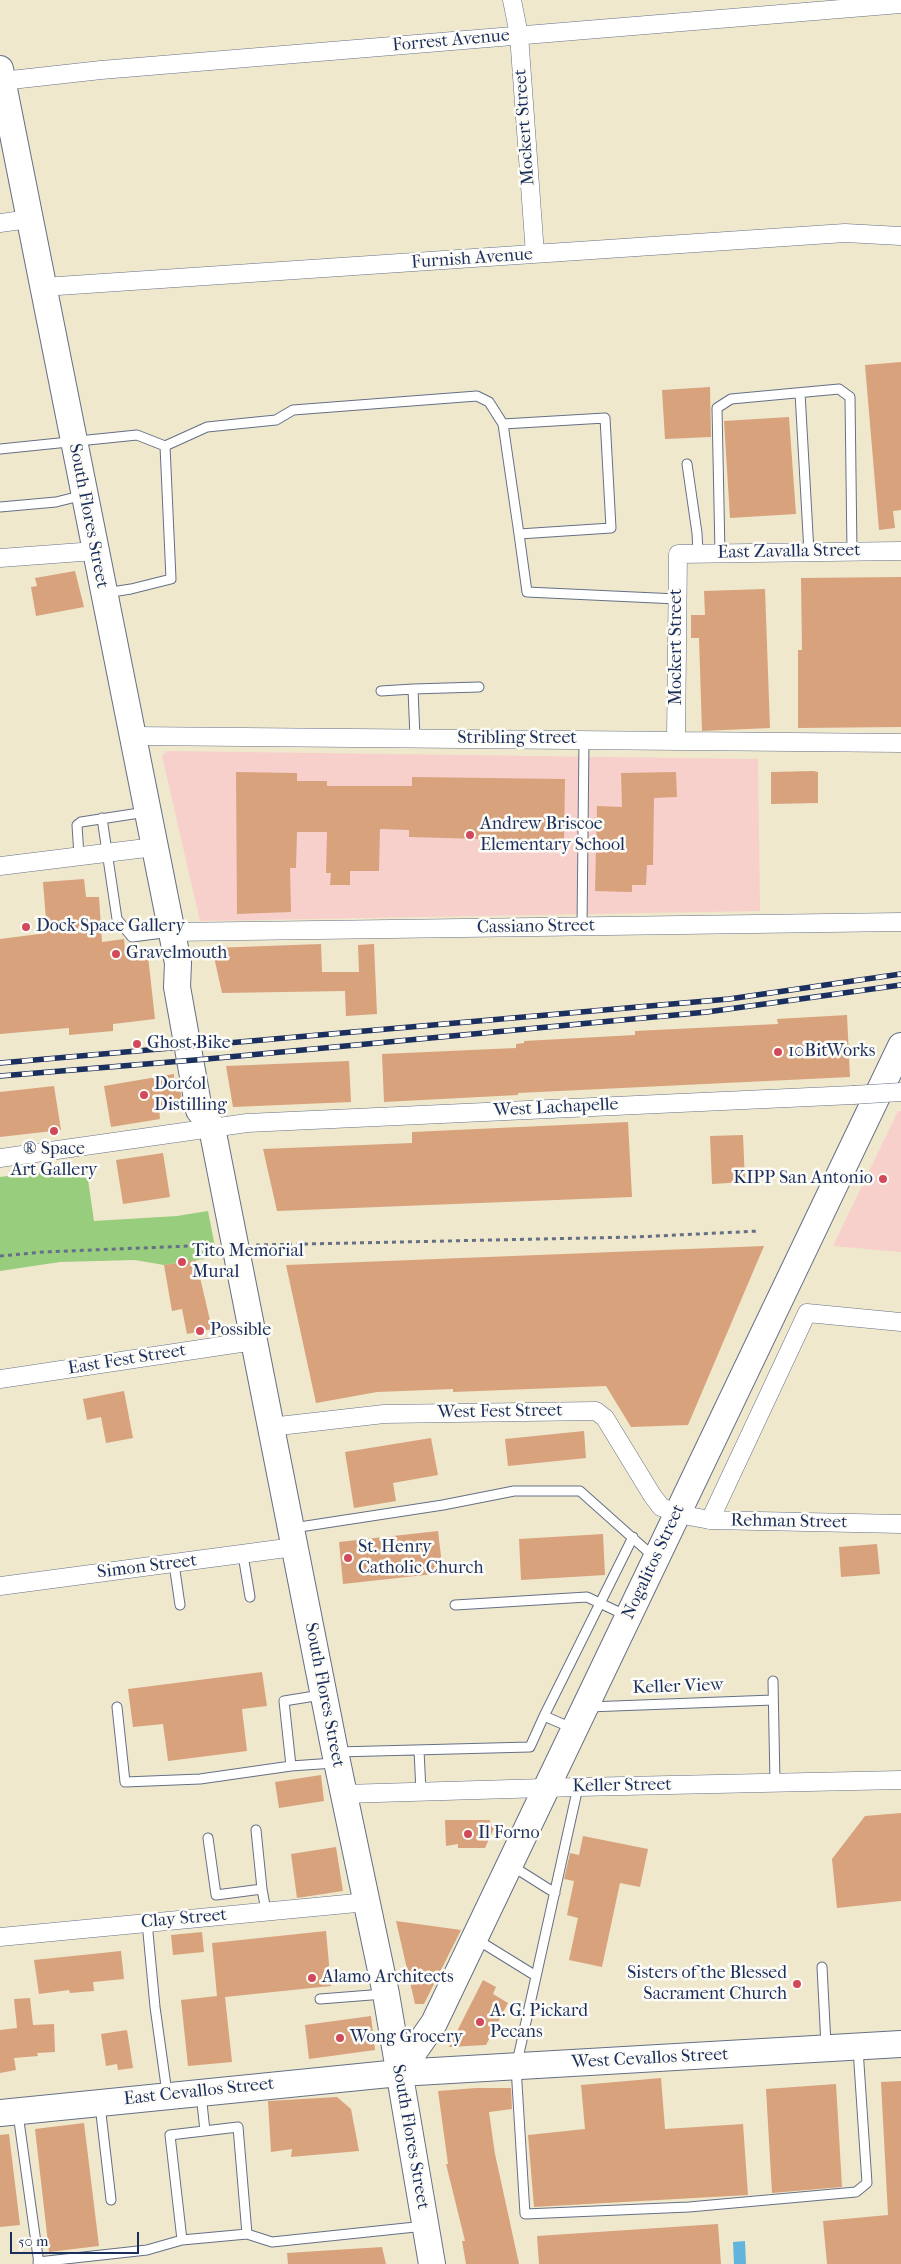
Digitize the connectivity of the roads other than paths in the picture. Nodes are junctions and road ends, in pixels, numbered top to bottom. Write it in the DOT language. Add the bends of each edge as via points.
graph roads {
  1 [pos="512,0"];
  2 [pos="901,4"];
  3 [pos="519,35"];
  4 [pos="1,75"];
  5 [pos="29,219"];
  6 [pos="0,223"];
  7 [pos="901,236"];
  8 [pos="535,254"];
  9 [pos="43,286"];
  10 [pos="800,393"];
  11 [pos="503,424"];
  12 [pos="73,441"];
  13 [pos="165,446"];
  14 [pos="0,449"];
  15 [pos="687,464"];
  16 [pos="84,495"];
  17 [pos="0,508"];
  18 [pos="519,534"];
  19 [pos="94,551"];
  20 [pos="901,551"];
  21 [pos="809,552"];
  22 [pos="852,552"];
  23 [pos="720,553"];
  24 [pos="678,554"];
  25 [pos="698,554"];
  26 [pos="0,558"];
  27 [pos="103,593"];
  28 [pos="677,599"];
  29 [pos="479,687"];
  30 [pos="414,689"];
  31 [pos="381,691"];
  32 [pos="133,736"];
  33 [pos="415,738"];
  34 [pos="584,739"];
  35 [pos="676,740"];
  36 [pos="901,743"];
  37 [pos="147,812"];
  38 [pos="102,818"];
  39 [pos="154,847"];
  40 [pos="107,853"];
  41 [pos="79,856"];
  42 [pos="0,866"];
  43 [pos="901,922"];
  44 [pos="582,927"];
  45 [pos="171,932"];
  46 [pos="901,1046"];
  47 [pos="901,1092"];
  48 [pos="212,1127"];
  49 [pos="0,1158"];
  50 [pos="901,1322"];
  51 [pos="254,1341"];
  52 [pos="0,1380"];
  53 [pos="270,1427"];
  54 [pos="678,1514"];
  55 [pos="710,1520"];
  56 [pos="901,1524"];
  57 [pos="632,1537"];
  58 [pos="292,1538"];
  59 [pos="243,1555"];
  60 [pos="655,1559"];
  61 [pos="174,1564"];
  62 [pos="0,1586"];
  63 [pos="250,1597"];
  64 [pos="602,1604"];
  65 [pos="180,1605"];
  66 [pos="454,1605"];
  67 [pos="628,1617"];
  68 [pos="773,1681"];
  69 [pos="324,1694"];
  70 [pos="773,1700"];
  71 [pos="117,1707"];
  72 [pos="544,1716"];
  73 [pos="580,1718"];
  74 [pos="419,1750"];
  75 [pos="336,1758"];
  76 [pos="291,1766"];
  77 [pos="901,1780"];
  78 [pos="775,1783"];
  79 [pos="578,1786"];
  80 [pos="547,1788"];
  81 [pos="421,1792"];
  82 [pos="344,1794"];
  83 [pos="256,1830"];
  84 [pos="208,1838"];
  85 [pos="510,1865"];
  86 [pos="262,1889"];
  87 [pos="554,1893"];
  88 [pos="367,1902"];
  89 [pos="266,1911"];
  90 [pos="148,1922"];
  91 [pos="0,1937"];
  92 [pos="475,1938"];
  93 [pos="822,1967"];
  94 [pos="536,1976"];
  95 [pos="386,1994"];
  96 [pos="320,1999"];
  97 [pos="901,2044"];
  98 [pos="858,2046"];
  99 [pos="827,2048"];
  100 [pos="516,2066"];
  101 [pos="399,2073"];
  102 [pos="201,2092"];
  103 [pos="167,2096"];
  104 [pos="99,2102"];
  105 [pos="9,2112"];
  106 [pos="205,2131"];
  107 [pos="111,2200"];
  108 [pos="425,2226"];
  109 [pos="247,2234"];
  110 [pos="182,2240"];
  111 [pos="39,2263"];
  112 [pos="432,2264"];
  1 -- 3 [label="street, Mockert Street"];
  2 -- 3 [label="street, Forrest Avenue"];
  3 -- 4 [label="street, Forrest Avenue"];
  3 -- 8 [label="street, Mockert Street"];
  4 -- 5 [label="main road, South Flores Street"];
  5 -- 6 [label="street"];
  5 -- 9 [label="main road, South Flores Street"];
  7 -- 8 [label="street, Furnish Avenue" via="845,232"];
  8 -- 9 [label="street, Furnish Avenue"];
  9 -- 12 [label="main road, South Flores Street"];
  10 -- 21 [label="lane"];
  10 -- 22 [label="lane" via="839,389 850,398"];
  10 -- 23 [label="lane" via="731,399 717,408"];
  11 -- 13 [label="lane" via="489,402 477,396 293,410 276,420 207,427"];
  11 -- 18 [label="lane"];
  11 -- 18 [label="lane" via="604,418 611,528"];
  12 -- 13 [label="lane" via="137,435"];
  12 -- 14 [label="lane"];
  12 -- 16 [label="main road, South Flores Street"];
  13 -- 27 [label="lane" via="171,579"];
  15 -- 25 [label="lane"];
  16 -- 17 [label="lane" via="56,502"];
  16 -- 19 [label="main road, South Flores Street"];
  18 -- 28 [label="lane" via="527,592"];
  19 -- 26 [label="street"];
  19 -- 27 [label="main road, South Flores Street"];
  20 -- 22 [label="street, East Zavalla Street"];
  21 -- 22 [label="street, East Zavalla Street"];
  21 -- 23 [label="street, East Zavalla Street"];
  23 -- 25 [label="street, East Zavalla Street"];
  24 -- 25 [label="street, East Zavalla Street"];
  24 -- 28 [label="street, Mockert Street"];
  27 -- 32 [label="main road, South Flores Street"];
  28 -- 35 [label="street, Mockert Street"];
  29 -- 30 [label="lane"];
  30 -- 31 [label="lane"];
  30 -- 33 [label="lane"];
  32 -- 33 [label="street, Stribling Street"];
  32 -- 37 [label="main road, South Flores Street"];
  33 -- 34 [label="street, Stribling Street"];
  34 -- 35 [label="street, Stribling Street"];
  34 -- 44 [label="lane"];
  35 -- 36 [label="street, Stribling Street"];
  37 -- 38 [label="lane"];
  37 -- 39 [label="main road, South Flores Street"];
  38 -- 40 [label="lane"];
  38 -- 41 [label="lane" via="76,826"];
  39 -- 40 [label="street"];
  39 -- 45 [label="main road, South Flores Street"];
  40 -- 41 [label="street"];
  40 -- 45 [label="lane" via="117,919 132,937"];
  41 -- 42 [label="street"];
  43 -- 44 [label="street, Cassiano Street"];
  44 -- 45 [label="street, Cassiano Street"];
  45 -- 48 [label="main road, South Flores Street" via="178,963 192,986 216,1108"];
  46 -- 54 [label="main road, Nogalitos Street"];
  47 -- 48 [label="street, West Lachapelle, bridge"];
  48 -- 49 [label="street, West Lachapelle"];
  48 -- 51 [label="main road, South Flores Street"];
  50 -- 55 [label="street" via="807,1312"];
  51 -- 52 [label="street, East Fest Street"];
  51 -- 53 [label="main road, South Flores Street"];
  53 -- 54 [label="street, West Fest Street" via="384,1414 596,1411 605,1418 661,1507"];
  53 -- 58 [label="main road, South Flores Street"];
  54 -- 55 [label="street, Rehman Street"];
  54 -- 60 [label="main road, Nogalitos Street"];
  55 -- 56 [label="street, Rehman Street"];
  57 -- 58 [label="lane" via="580,1491 514,1491"];
  57 -- 60 [label="lane"];
  57 -- 64 [label="lane"];
  58 -- 59 [label="street, Simon Street"];
  58 -- 69 [label="main road, South Flores Street"];
  59 -- 61 [label="street, Simon Street"];
  59 -- 63 [label="lane"];
  60 -- 67 [label="main road, Nogalitos Street"];
  61 -- 62 [label="street, Simon Street"];
  61 -- 65 [label="lane"];
  64 -- 66 [label="lane" via="587,1597"];
  64 -- 67 [label="lane"];
  64 -- 72 [label="lane"];
  67 -- 73 [label="main road, Nogalitos Street"];
  68 -- 70 [label="lane"];
  69 -- 75 [label="main road, South Flores Street"];
  69 -- 76 [label="lane" via="284,1701"];
  70 -- 73 [label="lane, Keller View"];
  70 -- 78 [label="lane"];
  71 -- 76 [label="lane" via="125,1782 200,1779"];
  72 -- 73 [label="lane"];
  72 -- 74 [label="lane" via="530,1747"];
  73 -- 80 [label="main road, Nogalitos Street"];
  74 -- 75 [label="lane"];
  74 -- 81 [label="lane"];
  75 -- 76 [label="lane"];
  75 -- 82 [label="main road, South Flores Street"];
  77 -- 78 [label="street, Keller Street"];
  78 -- 79 [label="street, Keller Street"];
  79 -- 80 [label="street, Keller Street"];
  79 -- 87 [label="lane"];
  80 -- 81 [label="street, Keller Street"];
  80 -- 85 [label="main road, Nogalitos Street"];
  81 -- 82 [label="street, Keller Street"];
  82 -- 88 [label="main road, South Flores Street"];
  83 -- 86 [label="lane"];
  84 -- 86 [label="lane" via="216,1895"];
  85 -- 87 [label="lane"];
  85 -- 92 [label="main road, Nogalitos Street"];
  86 -- 89 [label="lane"];
  87 -- 94 [label="lane"];
  88 -- 89 [label="street, Clay Street"];
  88 -- 95 [label="main road, South Flores Street"];
  89 -- 90 [label="street, Clay Street"];
  90 -- 91 [label="street, Clay Street"];
  90 -- 103 [label="lane"];
  92 -- 94 [label="lane"];
  92 -- 101 [label="main road, Nogalitos Street" via="434,2023"];
  93 -- 99 [label="lane"];
  94 -- 100 [label="lane"];
  95 -- 96 [label="lane"];
  95 -- 101 [label="main road, South Flores Street"];
  97 -- 98 [label="main road, West Cevallos Street"];
  98 -- 99 [label="main road, West Cevallos Street"];
  98 -- 100 [label="lane" via="867,2183 856,2192 631,2211 525,2214"];
  99 -- 100 [label="main road, West Cevallos Street"];
  100 -- 101 [label="main road, West Cevallos Street"];
  101 -- 102 [label="main road, East Cevallos Street"];
  101 -- 108 [label="main road, South Flores Street"];
  102 -- 103 [label="main road, East Cevallos Street"];
  102 -- 106 [label="lane"];
  103 -- 104 [label="main road, East Cevallos Street"];
  104 -- 105 [label="main road, East Cevallos Street"];
  104 -- 107 [label="lane"];
  105 -- 111 [label="lane"];
  106 -- 109 [label="lane" via="238,2127"];
  106 -- 110 [label="lane" via="170,2135"];
  108 -- 109 [label="lane" via="272,2242"];
  108 -- 112 [label="main road, South Flores Street"];
  109 -- 110 [label="lane"];
  110 -- 111 [label="lane" via="147,2250"];
}
